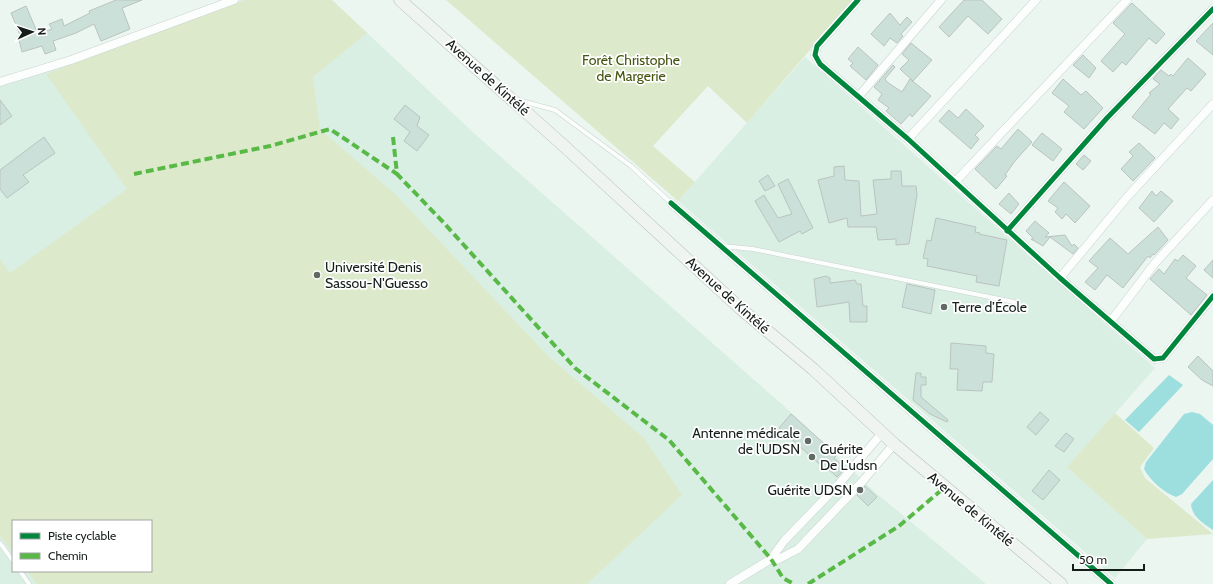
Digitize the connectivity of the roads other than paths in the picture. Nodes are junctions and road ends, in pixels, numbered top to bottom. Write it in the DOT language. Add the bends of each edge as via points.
graph roads {
  1 [pos="234,0"];
  2 [pos="400,0"];
  3 [pos="858,0"];
  4 [pos="941,0"];
  5 [pos="1036,0"];
  6 [pos="1127,0"];
  7 [pos="1213,9"];
  8 [pos="0,82"];
  9 [pos="859,96"];
  10 [pos="511,98"];
  11 [pos="1213,104"];
  12 [pos="908,139"];
  13 [pos="954,182"];
  14 [pos="1213,200"];
  15 [pos="671,203"];
  16 [pos="1007,231"];
  17 [pos="720,246"];
  18 [pos="1060,278"];
  19 [pos="1213,296"];
  20 [pos="1014,302"];
  21 [pos="1111,321"];
  22 [pos="872,424"];
  23 [pos="882,433"];
  24 [pos="894,444"];
  25 [pos="872,445"];
  26 [pos="905,453"];
  27 [pos="885,455"];
  28 [pos="0,543"];
  29 [pos="771,559"];
  30 [pos="12,560"];
  31 [pos="21,572"];
  32 [pos="734,583"];
  33 [pos="29,584"];
  34 [pos="1061,584"];
  35 [pos="1111,584"];
  1 -- 8 [label="street" via="71,60"];
  2 -- 10 [label="main road, Avenue de Kintélé"];
  3 -- 9 [label="street" via="817,46 815,55 820,64"];
  4 -- 9 [label="street"];
  5 -- 12 [label="street"];
  6 -- 13 [label="street"];
  7 -- 16 [label="street" via="1107,118"];
  9 -- 12 [label="street"];
  10 -- 15 [label="lane" via="555,110 630,166"];
  10 -- 22 [label="main road, Avenue de Kintélé" via="741,309 813,369"];
  11 -- 18 [label="street" via="1128,196"];
  12 -- 13 [label="street"];
  13 -- 16 [label="street"];
  14 -- 21 [label="street" via="1156,264"];
  15 -- 17 [label="street"];
  16 -- 18 [label="street"];
  17 -- 20 [label="lane" via="753,249"];
  17 -- 35 [label="street"];
  18 -- 21 [label="street"];
  19 -- 21 [label="street" via="1160,360 1154,359"];
  22 -- 23 [label="main road, Avenue de Kintélé"];
  22 -- 25 [label="street"];
  23 -- 24 [label="main road, Avenue de Kintélé"];
  23 -- 25 [label="street"];
  24 -- 26 [label="main road, Avenue de Kintélé"];
  24 -- 27 [label="street"];
  25 -- 29 [label="street" via="784,541"];
  26 -- 27 [label="street" via="894,452"];
  26 -- 34 [label="main road, Avenue de Kintélé"];
  27 -- 29 [label="street" via="798,550 775,561"];
  28 -- 30 [label="lane"];
  29 -- 32 [label="street"];
  31 -- 33 [label="lane"];
}
